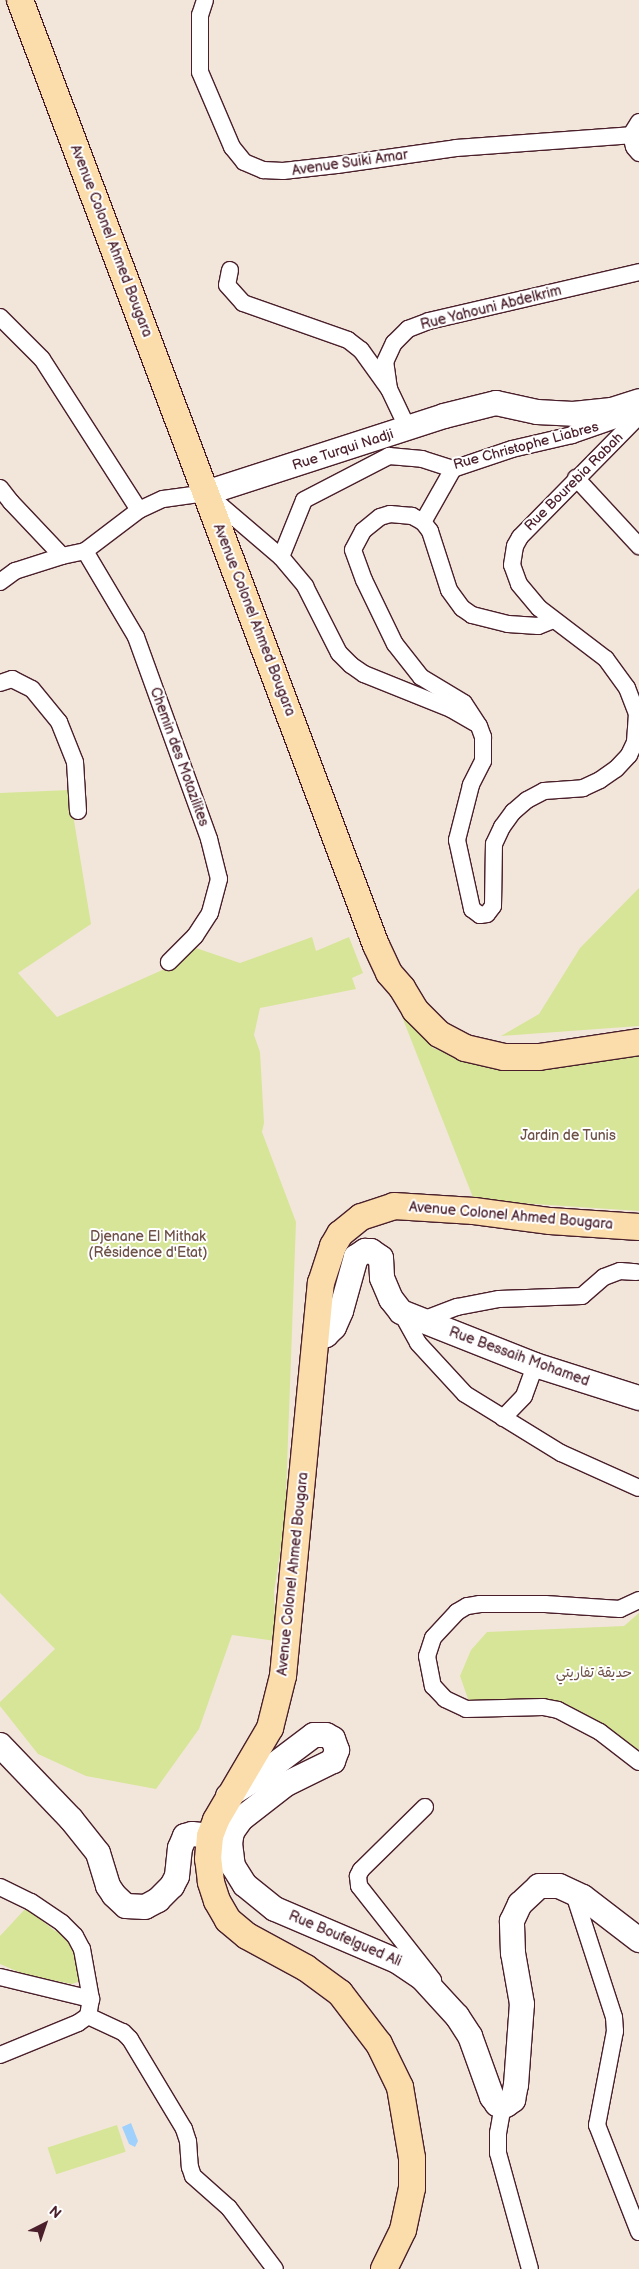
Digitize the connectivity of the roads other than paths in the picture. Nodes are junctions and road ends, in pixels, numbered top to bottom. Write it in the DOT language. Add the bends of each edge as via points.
graph roads {
  1 [pos="20,0"];
  2 [pos="205,0"];
  3 [pos="635,129"];
  4 [pos="639,153"];
  5 [pos="230,270"];
  6 [pos="639,272"];
  7 [pos="0,317"];
  8 [pos="389,389"];
  9 [pos="639,401"];
  10 [pos="639,412"];
  11 [pos="639,416"];
  12 [pos="408,429"];
  13 [pos="453,469"];
  14 [pos="576,478"];
  15 [pos="0,488"];
  16 [pos="206,493"];
  17 [pos="139,510"];
  18 [pos="423,522"];
  19 [pos="639,546"];
  20 [pos="85,551"];
  21 [pos="62,556"];
  22 [pos="282,557"];
  23 [pos="0,582"];
  24 [pos="552,620"];
  25 [pos="0,683"];
  26 [pos="479,726"];
  27 [pos="78,811"];
  28 [pos="169,962"];
  29 [pos="639,1042"];
  30 [pos="639,1227"];
  31 [pos="636,1272"];
  32 [pos="411,1317"];
  33 [pos="316,1339"];
  34 [pos="535,1365"];
  35 [pos="639,1398"];
  36 [pos="503,1418"];
  37 [pos="639,1488"];
  38 [pos="639,1600"];
  39 [pos="0,1746"];
  40 [pos="639,1762"];
  41 [pos="228,1796"];
  42 [pos="425,1808"];
  43 [pos="210,1836"];
  44 [pos="0,1887"];
  45 [pos="573,1891"];
  46 [pos="639,1940"];
  47 [pos="0,1977"];
  48 [pos="91,1999"];
  49 [pos="88,2016"];
  50 [pos="456,2016"];
  51 [pos="0,2055"];
  52 [pos="503,2105"];
  53 [pos="639,2232"];
  54 [pos="275,2269"];
  55 [pos="384,2269"];
  56 [pos="530,2269"];
  1 -- 16 [label="main road, Avenue Colonel Ahmed Bougara"];
  2 -- 3 [label="street, Avenue Suiki Amar" via="200,15 200,72 232,147 244,162 262,170 283,172 456,148"];
  3 -- 4 [label="street" via="634,147"];
  5 -- 8 [label="street" via="227,285 243,303 348,340 361,350"];
  6 -- 8 [label="street, Rue Yahouni Abdelkrim" via="429,321 408,330 394,343 385,362"];
  7 -- 17 [label="street" via="42,359"];
  8 -- 12 [label="street"];
  9 -- 12 [label="street, Rue Turqui Nadji" via="612,410 573,414 537,412 496,404 444,416"];
  10 -- 13 [label="street, Rue Christophe Liabres"];
  11 -- 14 [label="street, Rue Bourebia Rabah"];
  12 -- 16 [label="street, Rue Turqui Nadji"];
  13 -- 18 [label="street"];
  13 -- 22 [label="street, Rue Christophe Liabres" via="422,459 390,456 304,500"];
  14 -- 19 [label="street"];
  14 -- 24 [label="street, Rue Bourebia Rabah" via="520,537 512,556 519,584"];
  15 -- 21 [label="street"];
  16 -- 17 [label="street, Rue Turqui Nadji" via="163,499"];
  16 -- 22 [label="street"];
  16 -- 29 [label="main road, Avenue Colonel Ahmed Bougara" via="376,945 389,973 415,1010 439,1034 465,1048 504,1058 539,1057"];
  17 -- 20 [label="street, Rue Turqui Nadji"];
  18 -- 24 [label="street" via="439,554 449,590 462,608 472,615 508,624 538,626"];
  18 -- 26 [label="street" via="405,515 380,517 363,531 353,550 395,644 421,677 464,703"];
  20 -- 21 [label="street, Rue Turqui Nadji"];
  20 -- 28 [label="street, Chemin des Motazilites" via="136,637 209,840 219,879 210,913 195,936"];
  21 -- 23 [label="street, Rue Turqui Nadji" via="15,571"];
  22 -- 26 [label="street" via="305,586 339,653 351,665 407,693 451,709"];
  24 -- 26 [label="street, Rue Bourebia Rabah" via="606,658 627,688 638,714 635,742 622,762 600,780 583,788 544,792 513,812 494,844 493,906 490,913 482,916 472,909 457,840 471,785 483,761 484,737"];
  25 -- 27 [label="street" via="12,678 32,689 59,722 75,762"];
  30 -- 33 [label="main road, Avenue Colonel Ahmed Bougara" via="394,1206 361,1217 344,1230 333,1246 321,1283"];
  31 -- 32 [label="street" via="620,1270 604,1277 582,1296 499,1299"];
  32 -- 33 [label="street" via="391,1299 382,1278 381,1258 374,1252 365,1251 354,1260 334,1327"];
  32 -- 34 [label="street, Rue Bessaih Mohamed"];
  32 -- 36 [label="street" via="418,1343 451,1380 465,1394"];
  33 -- 41 [label="main road, Avenue Colonel Ahmed Bougara" via="283,1676 270,1728"];
  34 -- 35 [label="street, Rue Bessaih Mohamed"];
  34 -- 36 [label="street" via="524,1396"];
  36 -- 37 [label="street" via="561,1453"];
  38 -- 40 [label="street" via="620,1609 545,1604 467,1606 457,1612 434,1638 427,1656 433,1686 445,1699 466,1710 543,1707 558,1710 600,1732"];
  39 -- 43 [label="street" via="72,1819 98,1853 114,1896 126,1906 145,1908 172,1886 185,1836"];
  41 -- 43 [label="main road, Avenue Colonel Ahmed Bougara"];
  41 -- 50 [label="street, Rue Boufelgued Ali" via="314,1735 333,1739 337,1750 333,1761 286,1784 242,1819 232,1832 233,1866 245,1885 275,1909 409,1968 433,1988"];
  42 -- 50 [label="street" via="362,1870 358,1876 359,1886 426,1969"];
  43 -- 55 [label="main road, Avenue Colonel Ahmed Bougara" via="210,1882 228,1920 247,1936 306,1968 340,1993 379,2044 400,2087 412,2158 412,2188 403,2230"];
  44 -- 48 [label="street" via="32,1902 75,1936 82,1949"];
  45 -- 46 [label="street"];
  45 -- 52 [label="street" via="551,1884 539,1886 520,1904 512,1921 513,1953 522,2004 514,2097"];
  45 -- 53 [label="street" via="614,2017 615,2031 597,2125"];
  47 -- 48 [label="street"];
  48 -- 49 [label="street"];
  49 -- 51 [label="street" via="62,2031"];
  49 -- 54 [label="street" via="123,2032 130,2039 184,2129 193,2176 229,2208"];
  50 -- 52 [label="street, Rue Boufelgued Ali" via="475,2045 492,2098"];
  52 -- 56 [label="street" via="498,2153"];
}
